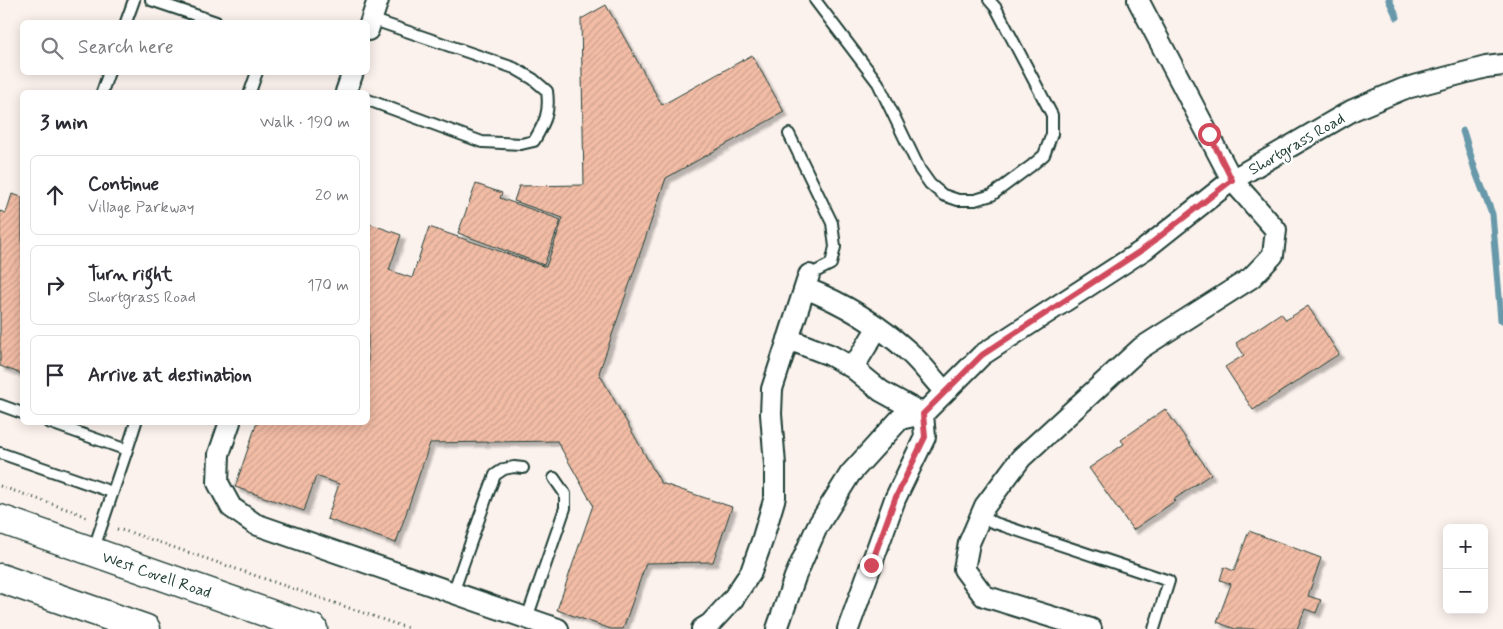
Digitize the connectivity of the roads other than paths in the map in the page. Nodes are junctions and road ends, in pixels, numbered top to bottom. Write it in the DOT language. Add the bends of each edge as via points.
graph roads {
  1 [pos="134,0"];
  2 [pos="151,0"];
  3 [pos="815,0"];
  4 [pos="990,0"];
  5 [pos="1138,0"];
  6 [pos="372,16"];
  7 [pos="127,20"];
  8 [pos="210,20"];
  9 [pos="1503,65"];
  10 [pos="108,75"];
  11 [pos="256,75"];
  12 [pos="352,75"];
  13 [pos="103,90"];
  14 [pos="251,90"];
  15 [pos="347,90"];
  16 [pos="370,101"];
  17 [pos="789,134"];
  18 [pos="1232,180"];
  19 [pos="807,282"];
  20 [pos="878,327"];
  21 [pos="788,339"];
  22 [pos="853,368"];
  23 [pos="945,392"];
  24 [pos="0,406"];
  25 [pos="20,412"];
  26 [pos="923,414"];
  27 [pos="56,425"];
  28 [pos="135,425"];
  29 [pos="229,425"];
  30 [pos="127,450"];
  31 [pos="0,453"];
  32 [pos="523,468"];
  33 [pos="554,478"];
  34 [pos="112,492"];
  35 [pos="980,518"];
  36 [pos="0,519"];
  37 [pos="92,551"];
  38 [pos="0,578"];
  39 [pos="453,593"];
  40 [pos="526,618"];
  41 [pos="146,629"];
  42 [pos="314,629"];
  43 [pos="558,629"];
  44 [pos="702,629"];
  45 [pos="777,629"];
  46 [pos="848,629"];
  47 [pos="1091,629"];
  48 [pos="1154,629"];
  1 -- 7 [label="lane"];
  2 -- 8 [label="lane"];
  3 -- 4 [label="lane" via="878,83 930,184 958,200 975,200 992,195 1032,166 1044,155 1052,134 1052,116"];
  5 -- 18 [label="street"];
  6 -- 16 [label="lane" via="514,68 547,91 549,106 544,125 534,141 521,144 482,142"];
  9 -- 18 [label="street, Shortgrass Road" via="1403,89 1361,107"];
  10 -- 13 [label="lane"];
  11 -- 14 [label="lane"];
  12 -- 15 [label="street"];
  17 -- 19 [label="lane" via="832,223 835,247 831,264"];
  18 -- 23 [label="street, Shortgrass Road" via="1145,248 982,355"];
  18 -- 35 [label="street" via="1276,230 1273,255 1251,278 1141,348 1022,458 985,506"];
  19 -- 20 [label="street"];
  19 -- 21 [label="street"];
  20 -- 22 [label="street"];
  20 -- 23 [label="street" via="909,353"];
  21 -- 22 [label="street" via="830,355"];
  21 -- 44 [label="street" via="772,389 775,497 762,541 751,572 733,599"];
  22 -- 26 [label="street" via="881,391"];
  23 -- 26 [label="street, Shortgrass Road"];
  24 -- 25 [label="lane"];
  26 -- 45 [label="street" via="900,419 850,474 817,527"];
  26 -- 46 [label="street" via="925,437 895,499"];
  27 -- 30 [label="lane"];
  28 -- 30 [label="lane"];
  29 -- 39 [label="street" via="219,454 218,483 230,507 255,524"];
  30 -- 34 [label="lane"];
  31 -- 34 [label="lane"];
  32 -- 39 [label="lane" via="504,469 495,475"];
  33 -- 40 [label="lane" via="565,494 565,508"];
  34 -- 37 [label="lane"];
  35 -- 47 [label="street" via="969,543 964,569 984,596"];
  35 -- 48 [label="lane" via="1169,582"];
  36 -- 37 [label="street, West Covell Road"];
  37 -- 42 [label="street, West Covell Road"];
  38 -- 41 [label="street"];
  39 -- 40 [label="street"];
  40 -- 43 [label="street"];
}
